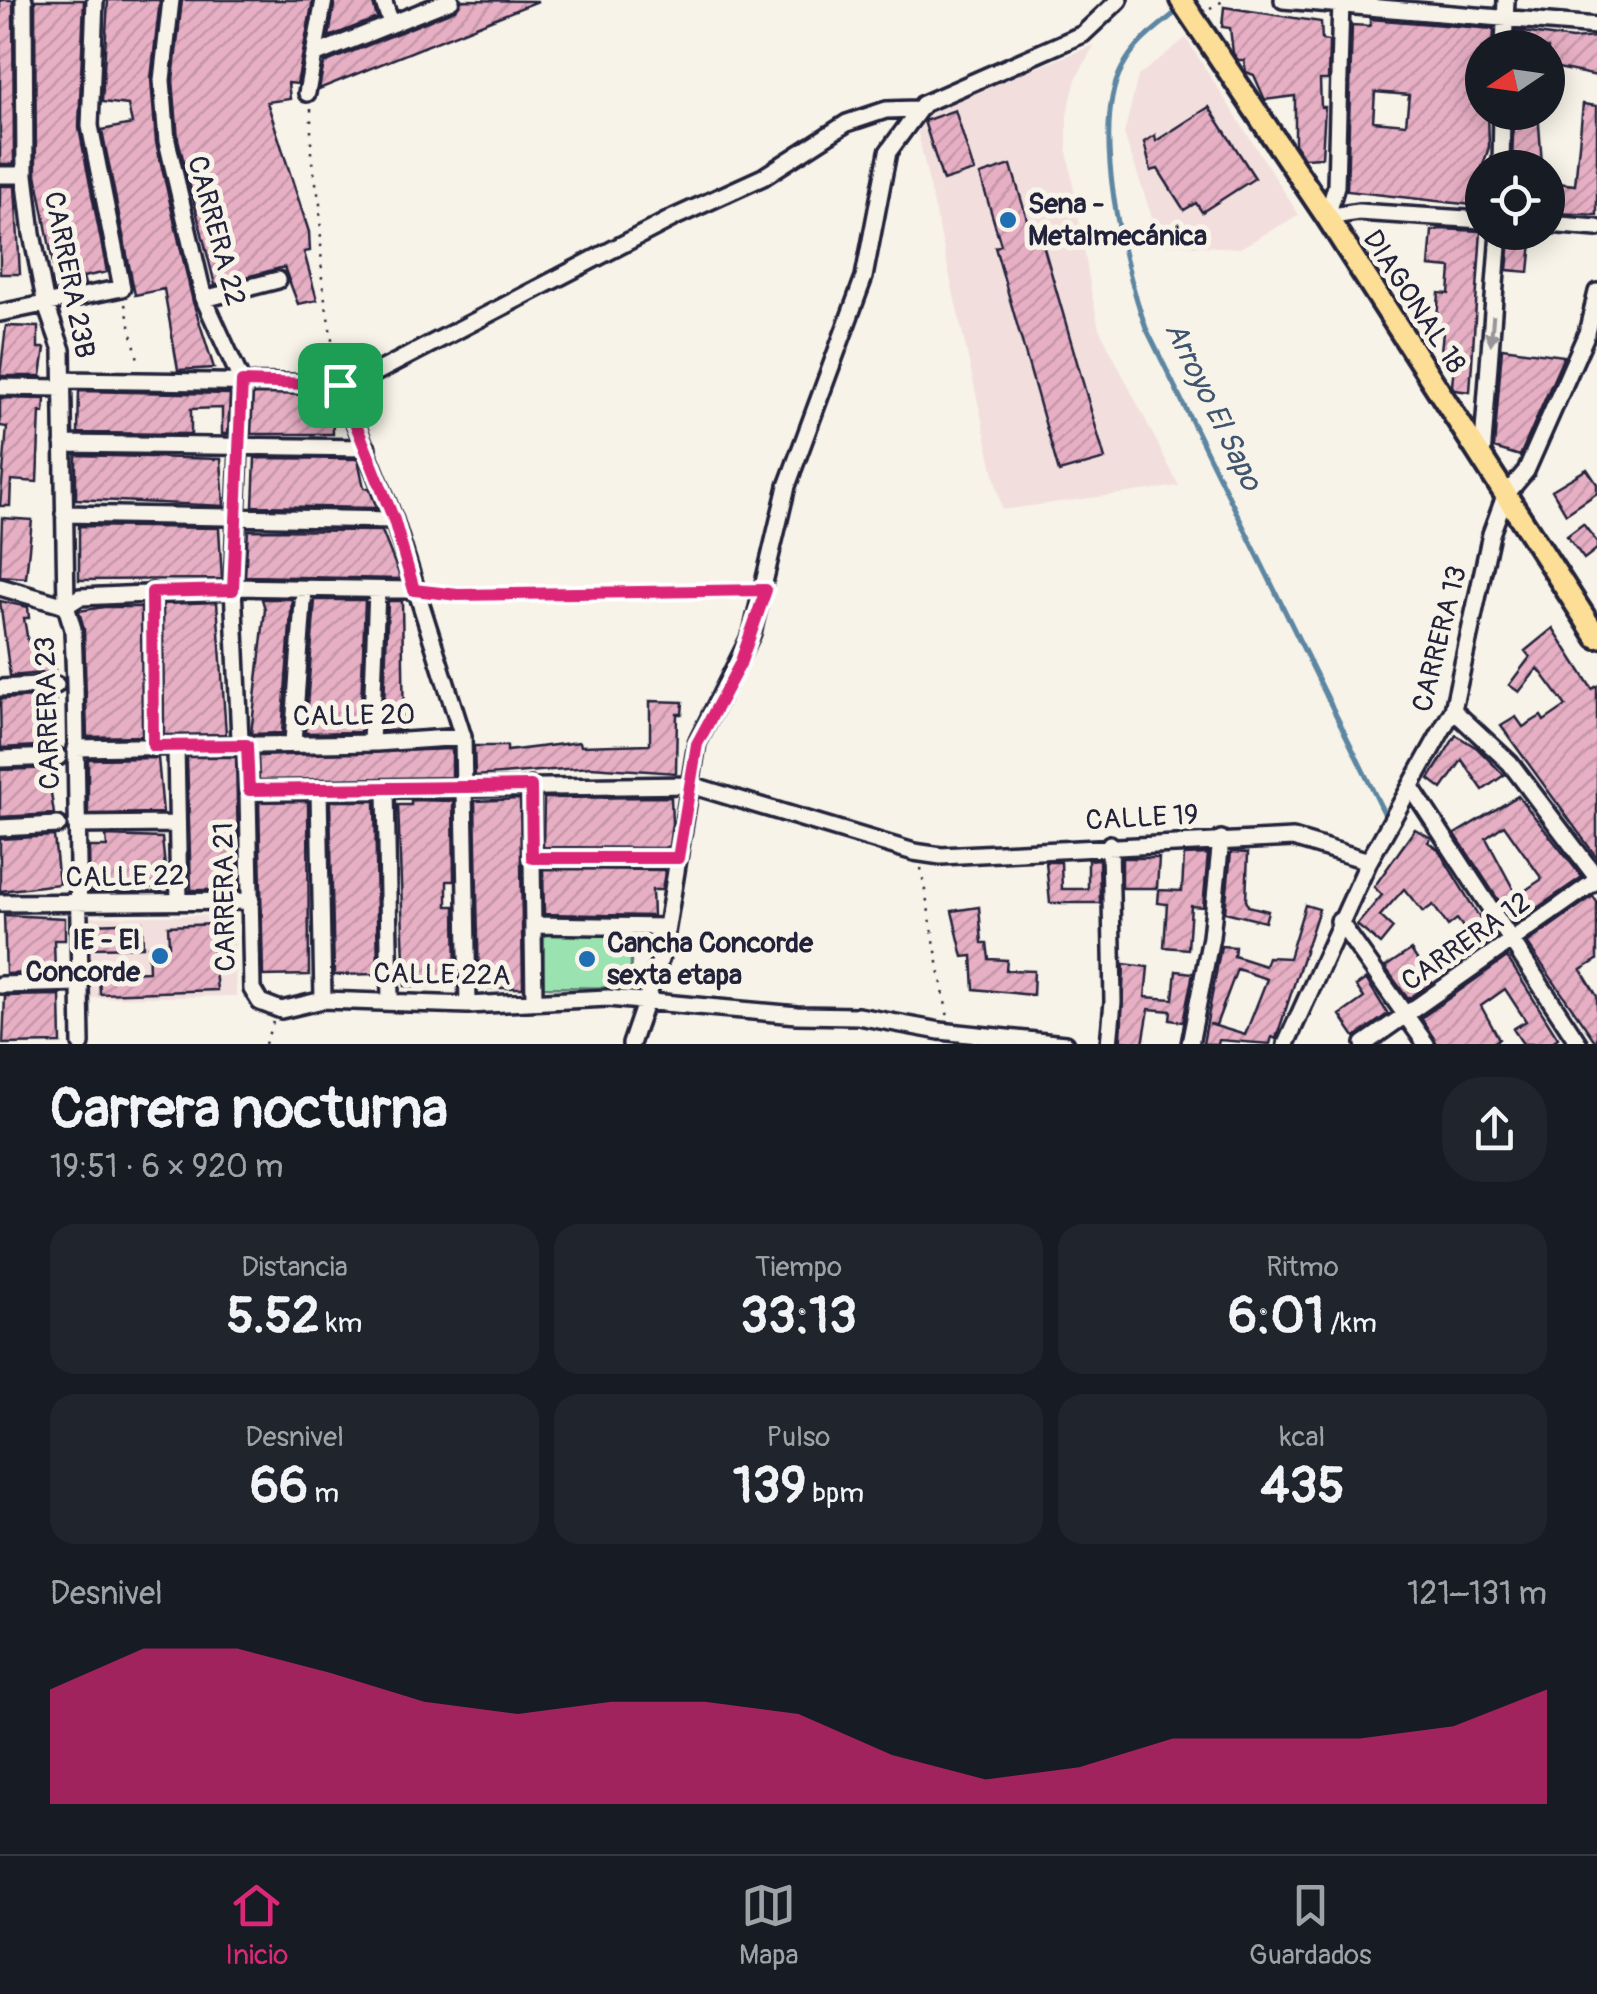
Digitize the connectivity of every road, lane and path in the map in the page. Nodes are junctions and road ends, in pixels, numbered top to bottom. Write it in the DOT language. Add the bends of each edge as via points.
graph roads {
  1 [pos="24,0"];
  2 [pos="95,0"];
  3 [pos="170,0"];
  4 [pos="324,0"];
  5 [pos="383,0"];
  6 [pos="451,0"];
  7 [pos="1119,0"];
  8 [pos="1283,0"];
  9 [pos="1506,0"];
  10 [pos="1341,3"];
  11 [pos="1186,9"];
  12 [pos="1504,19"];
  13 [pos="391,23"];
  14 [pos="1597,26"];
  15 [pos="1504,30"];
  16 [pos="314,55"];
  17 [pos="307,93"];
  18 [pos="916,110"];
  19 [pos="0,175"];
  20 [pos="26,175"];
  21 [pos="1327,217"];
  22 [pos="1465,219"];
  23 [pos="1565,225"];
  24 [pos="1597,228"];
  25 [pos="1498,250"];
  26 [pos="278,280"];
  27 [pos="122,288"];
  28 [pos="1597,292"];
  29 [pos="204,299"];
  30 [pos="46,305"];
  31 [pos="0,313"];
  32 [pos="242,382"];
  33 [pos="143,383"];
  34 [pos="63,384"];
  35 [pos="340,385"];
  36 [pos="0,388"];
  37 [pos="63,444"];
  38 [pos="240,446"];
  39 [pos="367,448"];
  40 [pos="1482,458"];
  41 [pos="1505,496"];
  42 [pos="64,514"];
  43 [pos="236,517"];
  44 [pos="394,520"];
  45 [pos="0,587"];
  46 [pos="233,588"];
  47 [pos="304,589"];
  48 [pos="376,590"];
  49 [pos="414,590"];
  50 [pos="766,590"];
  51 [pos="152,592"];
  52 [pos="66,606"];
  53 [pos="1597,636"];
  54 [pos="56,685"];
  55 [pos="0,688"];
  56 [pos="1452,710"];
  57 [pos="463,736"];
  58 [pos="293,742"];
  59 [pos="371,743"];
  60 [pos="247,745"];
  61 [pos="153,746"];
  62 [pos="176,747"];
  63 [pos="75,748"];
  64 [pos="58,758"];
  65 [pos="0,759"];
  66 [pos="691,784"];
  67 [pos="531,786"];
  68 [pos="464,787"];
  69 [pos="1411,787"];
  70 [pos="249,790"];
  71 [pos="319,790"];
  72 [pos="386,790"];
  73 [pos="177,824"];
  74 [pos="58,825"];
  75 [pos="76,825"];
  76 [pos="0,828"];
  77 [pos="1221,839"];
  78 [pos="1110,844"];
  79 [pos="914,852"];
  80 [pos="532,858"];
  81 [pos="678,858"];
  82 [pos="1369,861"];
  83 [pos="1597,879"];
  84 [pos="251,900"];
  85 [pos="79,902"];
  86 [pos="178,902"];
  87 [pos="0,903"];
  88 [pos="1339,921"];
  89 [pos="533,926"];
  90 [pos="666,927"];
  91 [pos="1509,942"];
  92 [pos="80,983"];
  93 [pos="0,984"];
  94 [pos="390,999"];
  95 [pos="322,1000"];
  96 [pos="534,1001"];
  97 [pos="642,1002"];
  98 [pos="468,1006"];
  99 [pos="271,1009"];
  100 [pos="1405,1016"];
  101 [pos="945,1032"];
  102 [pos="81,1044"];
  103 [pos="265,1044"];
  104 [pos="631,1044"];
  105 [pos="1065,1044"];
  106 [pos="1109,1044"];
  107 [pos="1190,1044"];
  108 [pos="1286,1044"];
  109 [pos="1364,1044"];
  110 [pos="1426,1044"];
  111 [pos="1579,1044"];
  1 -- 20 [label="street, CARRERA 23B"];
  2 -- 27 [label="street" via="90,126"];
  3 -- 29 [label="street, CARRERA 22" via="161,109"];
  4 -- 16 [label="street"];
  5 -- 13 [label="street"];
  6 -- 13 [label="street"];
  7 -- 18 [label="street" via="1083,34"];
  8 -- 10 [label="street"];
  9 -- 12 [label="street"];
  10 -- 12 [label="street"];
  10 -- 21 [label="street" via="1336,186"];
  11 -- 21 [label="main road, DIAGONAL 18"];
  12 -- 14 [label="street"];
  12 -- 15 [label="street"];
  13 -- 16 [label="street"];
  16 -- 17 [label="street"];
  17 -- 35 [label="path" via="322,282"];
  18 -- 35 [label="street" via="886,110 847,123 764,177 354,384"];
  18 -- 50 [label="street" via="888,152 864,277 787,486"];
  19 -- 20 [label="street"];
  20 -- 30 [label="street, CARRERA 23B"];
  21 -- 22 [label="street" via="1358,212"];
  21 -- 40 [label="main road, DIAGONAL 18"];
  23 -- 24 [label="street"];
  25 -- 40 [label="street, one-way"];
  26 -- 29 [label="street"];
  27 -- 30 [label="street"];
  27 -- 33 [label="path"];
  28 -- 41 [label="street, CARRERA 13" via="1587,333 1526,471"];
  29 -- 32 [label="street, CARRERA 22"];
  30 -- 31 [label="street"];
  30 -- 34 [label="street, CARRERA 23B" via="62,350"];
  32 -- 33 [label="street"];
  32 -- 35 [label="street"];
  32 -- 38 [label="street, CARRERA 22"];
  33 -- 34 [label="street"];
  34 -- 36 [label="street"];
  34 -- 37 [label="street, CARRERA 23"];
  35 -- 39 [label="street"];
  37 -- 38 [label="street"];
  37 -- 42 [label="street, CARRERA 23"];
  38 -- 39 [label="street"];
  38 -- 43 [label="street, CARRERA 22"];
  39 -- 44 [label="street"];
  40 -- 41 [label="main road, DIAGONAL 18"];
  41 -- 53 [label="main road, DIAGONAL 18"];
  41 -- 56 [label="street, CARRERA 13"];
  42 -- 43 [label="street"];
  42 -- 52 [label="street, CARRERA 23"];
  43 -- 44 [label="street"];
  43 -- 46 [label="street, CARRERA 22"];
  44 -- 49 [label="street"];
  45 -- 52 [label="street"];
  46 -- 47 [label="street"];
  46 -- 51 [label="street"];
  46 -- 60 [label="street, CARRERA 21" via="240,739"];
  47 -- 48 [label="street"];
  47 -- 58 [label="street"];
  48 -- 49 [label="street"];
  48 -- 59 [label="street"];
  49 -- 50 [label="path"];
  49 -- 57 [label="street"];
  50 -- 66 [label="street" via="740,664 697,744"];
  51 -- 52 [label="street" via="80,597"];
  51 -- 61 [label="street"];
  52 -- 63 [label="street, CARRERA 23" via="73,630"];
  54 -- 55 [label="street"];
  56 -- 69 [label="street, CARRERA 13"];
  56 -- 83 [label="street" via="1510,763"];
  57 -- 59 [label="street, CALLE 20"];
  57 -- 68 [label="street"];
  58 -- 59 [label="street, CALLE 20"];
  58 -- 60 [label="street, CALLE 20"];
  60 -- 62 [label="street, CALLE 20"];
  60 -- 70 [label="street, CARRERA 21"];
  61 -- 62 [label="street, CALLE 20"];
  61 -- 63 [label="street, CALLE 20"];
  62 -- 73 [label="street"];
  63 -- 75 [label="street, CARRERA 23"];
  64 -- 65 [label="street"];
  66 -- 67 [label="street, CALLE 19"];
  66 -- 79 [label="street, CALLE 19"];
  66 -- 81 [label="street"];
  67 -- 68 [label="street, CALLE 19"];
  67 -- 80 [label="street"];
  68 -- 72 [label="street, CALLE 19"];
  68 -- 98 [label="street"];
  69 -- 82 [label="street, CARRERA 13"];
  69 -- 91 [label="street"];
  70 -- 71 [label="street, CALLE 19"];
  70 -- 84 [label="street, CARRERA 21"];
  71 -- 72 [label="street, CALLE 19"];
  71 -- 95 [label="street"];
  72 -- 94 [label="street"];
  73 -- 75 [label="street"];
  73 -- 86 [label="street"];
  74 -- 76 [label="street"];
  75 -- 85 [label="street, CARRERA 23"];
  77 -- 78 [label="street, CALLE 19"];
  77 -- 82 [label="street, CALLE 19" via="1293,838"];
  77 -- 107 [label="street"];
  78 -- 79 [label="street, CALLE 19" via="968,858"];
  78 -- 106 [label="street"];
  79 -- 101 [label="path" via="929,896"];
  80 -- 81 [label="street"];
  80 -- 89 [label="street"];
  81 -- 90 [label="street"];
  82 -- 88 [label="street, CARRERA 13"];
  83 -- 91 [label="street, CARRERA 12"];
  84 -- 86 [label="street, CALLE 22"];
  84 -- 99 [label="street, CARRERA 21" via="252,990"];
  85 -- 86 [label="street, CALLE 22"];
  85 -- 87 [label="street, CALLE 22"];
  85 -- 92 [label="street, CARRERA 23"];
  88 -- 100 [label="street"];
  88 -- 108 [label="street, CARRERA 13"];
  89 -- 90 [label="street"];
  89 -- 96 [label="street"];
  90 -- 97 [label="street"];
  91 -- 100 [label="street, CARRERA 12"];
  91 -- 111 [label="street"];
  92 -- 93 [label="street"];
  92 -- 102 [label="street, CARRERA 23"];
  94 -- 95 [label="street, CALLE 22A"];
  94 -- 98 [label="street, CALLE 22A"];
  95 -- 99 [label="street, CALLE 22A"];
  96 -- 97 [label="street, CALLE 22A"];
  96 -- 98 [label="street, CALLE 22A"];
  97 -- 101 [label="street, CALLE 22A" via="858,1016"];
  97 -- 104 [label="street"];
  99 -- 103 [label="path"];
  100 -- 109 [label="street, CARRERA 12"];
  100 -- 110 [label="street"];
  101 -- 105 [label="street"];
}
